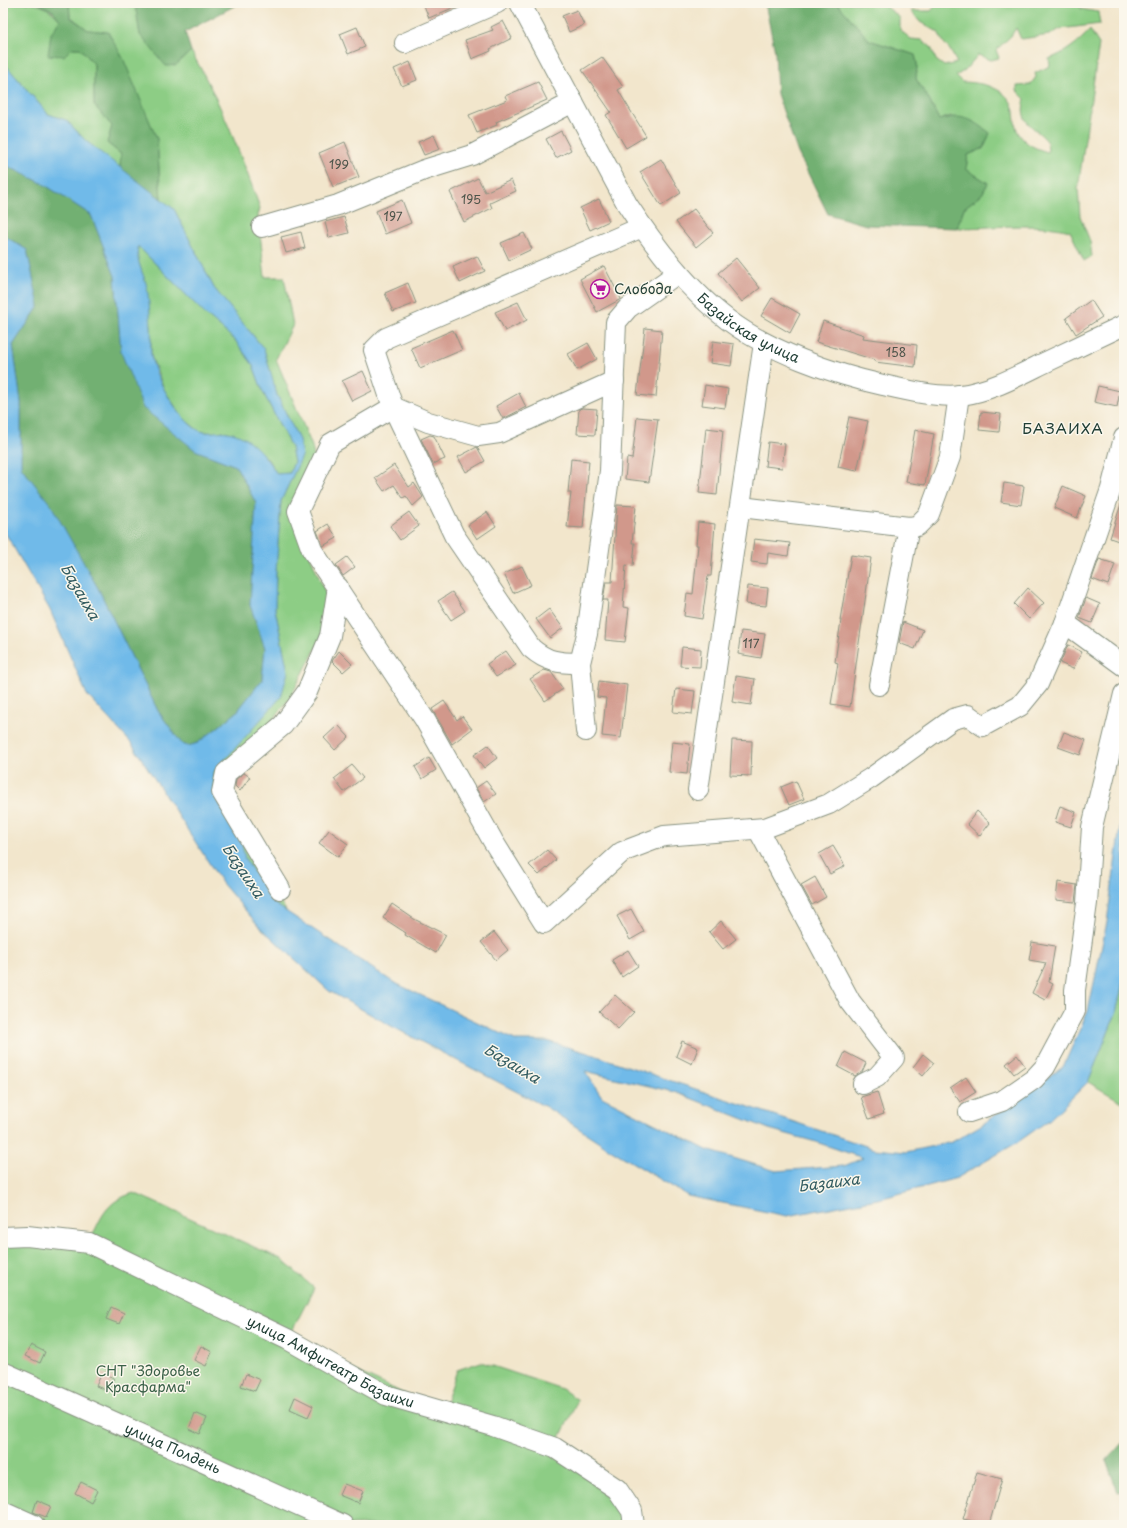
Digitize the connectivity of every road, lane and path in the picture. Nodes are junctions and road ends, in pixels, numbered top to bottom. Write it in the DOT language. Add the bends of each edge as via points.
graph roads {
  1 [pos="497,3"];
  2 [pos="520,3"];
  3 [pos="405,43"];
  4 [pos="574,102"];
  5 [pos="642,227"];
  6 [pos="262,228"];
  7 [pos="678,273"];
  8 [pos="1124,325"];
  9 [pos="764,343"];
  10 [pos="614,381"];
  11 [pos="959,395"];
  12 [pos="393,407"];
  13 [pos="1124,438"];
  14 [pos="741,507"];
  15 [pos="909,527"];
  16 [pos="338,587"];
  17 [pos="1065,623"];
  18 [pos="580,663"];
  19 [pos="1124,666"];
  20 [pos="879,686"];
  21 [pos="1124,694"];
  22 [pos="586,730"];
  23 [pos="698,790"];
  24 [pos="758,829"];
  25 [pos="280,888"];
  26 [pos="863,1084"];
  27 [pos="969,1112"];
  28 [pos="3,1237"];
  29 [pos="3,1372"];
  30 [pos="3,1511"];
  31 [pos="34,1525"];
  32 [pos="343,1525"];
  33 [pos="634,1525"];
  1 -- 3 [label="street"];
  2 -- 4 [label="street, Базайская улица"];
  4 -- 5 [label="street, Базайская улица" via="627,204"];
  4 -- 6 [label="street" via="472,155 424,170 338,205"];
  5 -- 7 [label="street, Базайская улица"];
  5 -- 12 [label="street" via="386,338 374,350"];
  7 -- 9 [label="street, Базайская улица" via="728,320"];
  7 -- 10 [label="street" via="628,308 616,322"];
  8 -- 11 [label="street, Базайская улица" via="994,386"];
  9 -- 11 [label="street, Базайская улица" via="818,366 860,380 915,392"];
  9 -- 14 [label="street"];
  10 -- 12 [label="street" via="499,433 478,436 428,422"];
  10 -- 18 [label="street" via="610,471 587,634"];
  11 -- 15 [label="street" via="950,457 929,514 917,526"];
  12 -- 16 [label="street" via="330,444 298,511 312,550"];
  12 -- 18 [label="street" via="454,536 531,648 542,658 562,663"];
  13 -- 17 [label="street" via="1111,489"];
  14 -- 15 [label="street"];
  14 -- 23 [label="street"];
  15 -- 20 [label="street"];
  16 -- 24 [label="street" via="425,720 493,841 544,923 622,852 664,836"];
  16 -- 25 [label="street" via="330,636 307,692 283,724 226,773 222,792"];
  17 -- 19 [label="street"];
  17 -- 24 [label="street" via="1038,684 1020,706 984,726 968,715 953,718 871,778 829,804"];
  18 -- 22 [label="street"];
  21 -- 27 [label="street" via="1092,827 1087,903 1075,990 1075,1011 1046,1067 1034,1079 1002,1102"];
  24 -- 26 [label="street" via="850,1001 894,1058 876,1077"];
  28 -- 33 [label="street, улица Амфитеатр Базаихи" via="27,1236 89,1243 287,1339 386,1395 493,1426 555,1448 617,1489 632,1511"];
  29 -- 32 [label="street, улица Полдень"];
  30 -- 31 [label="street"];
}
